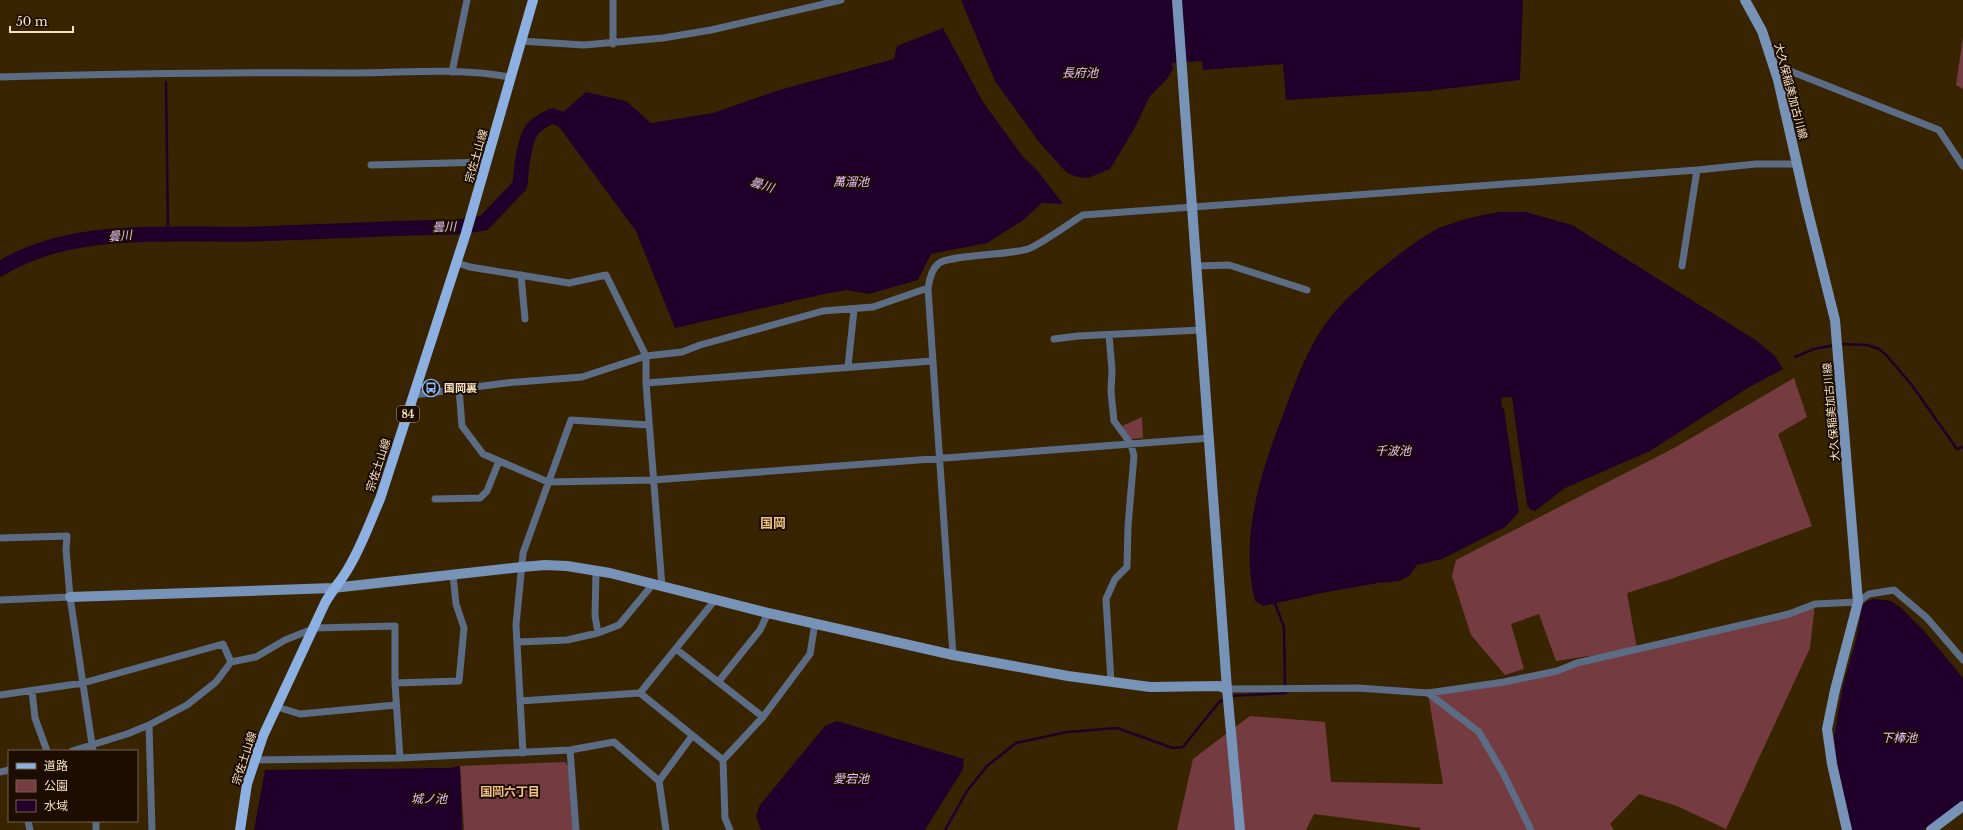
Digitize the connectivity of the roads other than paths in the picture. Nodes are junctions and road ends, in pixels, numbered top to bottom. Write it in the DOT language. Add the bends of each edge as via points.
graph roads {
  1 [pos="467,0"];
  2 [pos="533,0"];
  3 [pos="613,0"];
  4 [pos="841,0"];
  5 [pos="1177,0"];
  6 [pos="1745,0"];
  7 [pos="520,41"];
  8 [pos="613,44"];
  9 [pos="452,72"];
  10 [pos="1775,72"];
  11 [pos="0,77"];
  12 [pos="510,77"];
  13 [pos="487,162"];
  14 [pos="1797,164"];
  15 [pos="371,165"];
  16 [pos="1963,166"];
  17 [pos="1697,170"];
  18 [pos="1193,207"];
  19 [pos="457,263"];
  20 [pos="1197,266"];
  21 [pos="1682,266"];
  22 [pos="521,275"];
  23 [pos="928,288"];
  24 [pos="1307,290"];
  25 [pos="854,310"];
  26 [pos="525,319"];
  27 [pos="1201,330"];
  28 [pos="1109,335"];
  29 [pos="1054,339"];
  30 [pos="646,356"];
  31 [pos="932,361"];
  32 [pos="848,366"];
  33 [pos="646,383"];
  34 [pos="459,389"];
  35 [pos="414,395"];
  36 [pos="649,426"];
  37 [pos="1210,438"];
  38 [pos="1131,444"];
  39 [pos="940,459"];
  40 [pos="499,461"];
  41 [pos="653,480"];
  42 [pos="548,482"];
  43 [pos="435,499"];
  44 [pos="0,538"];
  45 [pos="522,567"];
  46 [pos="596,571"];
  47 [pos="453,575"];
  48 [pos="657,585"];
  49 [pos="333,588"];
  50 [pos="70,597"];
  51 [pos="0,600"];
  52 [pos="715,600"];
  53 [pos="1858,602"];
  54 [pos="768,613"];
  55 [pos="815,623"];
  56 [pos="315,628"];
  57 [pos="598,633"];
  58 [pos="518,642"];
  59 [pos="676,649"];
  60 [pos="953,656"];
  61 [pos="1963,660"];
  62 [pos="230,662"];
  63 [pos="719,681"];
  64 [pos="1111,682"];
  65 [pos="83,683"];
  66 [pos="395,684"];
  67 [pos="1227,689"];
  68 [pos="32,691"];
  69 [pos="640,693"];
  70 [pos="1428,693"];
  71 [pos="0,696"];
  72 [pos="520,701"];
  73 [pos="396,705"];
  74 [pos="277,707"];
  75 [pos="763,717"];
  76 [pos="149,725"];
  77 [pos="692,736"];
  78 [pos="93,748"];
  79 [pos="48,750"];
  80 [pos="79,750"];
  81 [pos="570,750"];
  82 [pos="523,753"];
  83 [pos="400,758"];
  84 [pos="255,760"];
  85 [pos="723,760"];
  86 [pos="659,781"];
  87 [pos="1963,806"];
  88 [pos="152,830"];
  89 [pos="240,830"];
  90 [pos="576,830"];
  91 [pos="666,830"];
  92 [pos="730,830"];
  93 [pos="1240,830"];
  94 [pos="1531,830"];
  95 [pos="1847,830"];
  96 [pos="1930,830"];
  1 -- 9 [label="street"];
  2 -- 7 [label="main road, 宗佐土山線 / 84"];
  3 -- 8 [label="street"];
  4 -- 8 [label="street" via="711,30"];
  5 -- 18 [label="street"];
  6 -- 10 [label="street, 大久保稲美加古川線" via="1762,31"];
  7 -- 8 [label="street"];
  7 -- 12 [label="main road, 宗佐土山線 / 84"];
  9 -- 11 [label="street" via="266,72"];
  9 -- 12 [label="street" via="484,72"];
  10 -- 14 [label="street, 大久保稲美加古川線"];
  10 -- 16 [label="street" via="1785,69 1939,130"];
  12 -- 13 [label="main road, 宗佐土山線 / 84"];
  13 -- 15 [label="street"];
  13 -- 19 [label="main road, 宗佐土山線 / 84"];
  14 -- 17 [label="street" via="1756,164"];
  14 -- 53 [label="street, 大久保稲美加古川線" via="1835,320"];
  17 -- 18 [label="street"];
  17 -- 21 [label="street"];
  18 -- 20 [label="street"];
  18 -- 23 [label="street" via="1083,215 1029,248 938,263 932,272"];
  19 -- 22 [label="street"];
  19 -- 35 [label="main road, 宗佐土山線 / 84"];
  20 -- 24 [label="street" via="1229,265"];
  20 -- 27 [label="street"];
  22 -- 26 [label="street"];
  22 -- 30 [label="street" via="568,283 606,275"];
  23 -- 25 [label="street" via="873,307"];
  23 -- 31 [label="street"];
  25 -- 30 [label="street" via="823,311 682,352"];
  25 -- 32 [label="street"];
  27 -- 28 [label="street"];
  27 -- 37 [label="street"];
  28 -- 29 [label="street"];
  28 -- 38 [label="street" via="1112,370 1110,392 1114,420"];
  30 -- 33 [label="street"];
  30 -- 34 [label="street" via="582,377"];
  31 -- 32 [label="street"];
  31 -- 39 [label="street"];
  32 -- 33 [label="street"];
  33 -- 36 [label="street"];
  34 -- 35 [label="street"];
  34 -- 40 [label="street" via="462,426 483,454"];
  35 -- 49 [label="main road, 宗佐土山線 / 84" via="366,535 348,569"];
  36 -- 41 [label="street"];
  36 -- 42 [label="street" via="571,420"];
  37 -- 38 [label="street"];
  37 -- 67 [label="street"];
  38 -- 39 [label="street"];
  38 -- 64 [label="street" via="1134,456 1127,567 1115,579 1106,599"];
  39 -- 41 [label="street"];
  39 -- 60 [label="street"];
  40 -- 42 [label="street"];
  40 -- 43 [label="street" via="487,491 480,498"];
  41 -- 42 [label="street"];
  41 -- 48 [label="street"];
  42 -- 45 [label="street" via="523,553"];
  44 -- 50 [label="street" via="67,536"];
  45 -- 46 [label="street" via="567,566"];
  45 -- 47 [label="street"];
  45 -- 58 [label="street" via="516,625"];
  46 -- 48 [label="street"];
  46 -- 57 [label="street" via="595,616"];
  47 -- 49 [label="street"];
  47 -- 66 [label="street" via="456,604 464,628 459,681"];
  48 -- 52 [label="street"];
  48 -- 57 [label="street" via="619,625"];
  49 -- 50 [label="street"];
  49 -- 56 [label="main road, 宗佐土山線 / 84"];
  50 -- 51 [label="street"];
  50 -- 65 [label="street"];
  52 -- 54 [label="street"];
  52 -- 59 [label="street"];
  53 -- 61 [label="street" via="1869,594 1894,590 1928,618"];
  53 -- 70 [label="street" via="1815,604 1789,614 1577,663 1557,670 1469,688"];
  53 -- 95 [label="street, 大久保稲美加古川線" via="1827,729"];
  54 -- 55 [label="street"];
  54 -- 63 [label="street" via="760,630"];
  55 -- 60 [label="street"];
  55 -- 75 [label="street" via="810,654"];
  56 -- 62 [label="street" via="285,640 256,658"];
  56 -- 66 [label="street" via="395,626"];
  56 -- 74 [label="main road, 宗佐土山線 / 84"];
  57 -- 58 [label="street" via="567,640"];
  58 -- 72 [label="street"];
  59 -- 63 [label="street"];
  59 -- 69 [label="street"];
  60 -- 64 [label="street"];
  62 -- 65 [label="street" via="223,644"];
  62 -- 76 [label="street" via="216,682 201,695"];
  63 -- 75 [label="street"];
  64 -- 67 [label="street" via="1150,687 1219,686"];
  65 -- 68 [label="street"];
  65 -- 78 [label="street"];
  66 -- 73 [label="street"];
  67 -- 70 [label="street" via="1358,688"];
  67 -- 93 [label="street"];
  68 -- 71 [label="street"];
  68 -- 79 [label="street" via="35,718"];
  69 -- 72 [label="street"];
  69 -- 77 [label="street"];
  70 -- 94 [label="street" via="1479,732"];
  72 -- 82 [label="street"];
  73 -- 74 [label="street" via="300,714"];
  73 -- 83 [label="street"];
  74 -- 84 [label="main road, 宗佐土山線 / 84"];
  75 -- 85 [label="street"];
  76 -- 78 [label="street"];
  76 -- 88 [label="street"];
  77 -- 85 [label="street"];
  77 -- 86 [label="street"];
  78 -- 80 [label="street"];
  81 -- 82 [label="street"];
  81 -- 86 [label="street" via="614,742"];
  81 -- 90 [label="street"];
  82 -- 83 [label="street"];
  83 -- 84 [label="street"];
  84 -- 89 [label="main road, 宗佐土山線 / 84" via="247,784"];
  85 -- 92 [label="street" via="725,818"];
  86 -- 91 [label="street"];
  87 -- 96 [label="street"];
}
